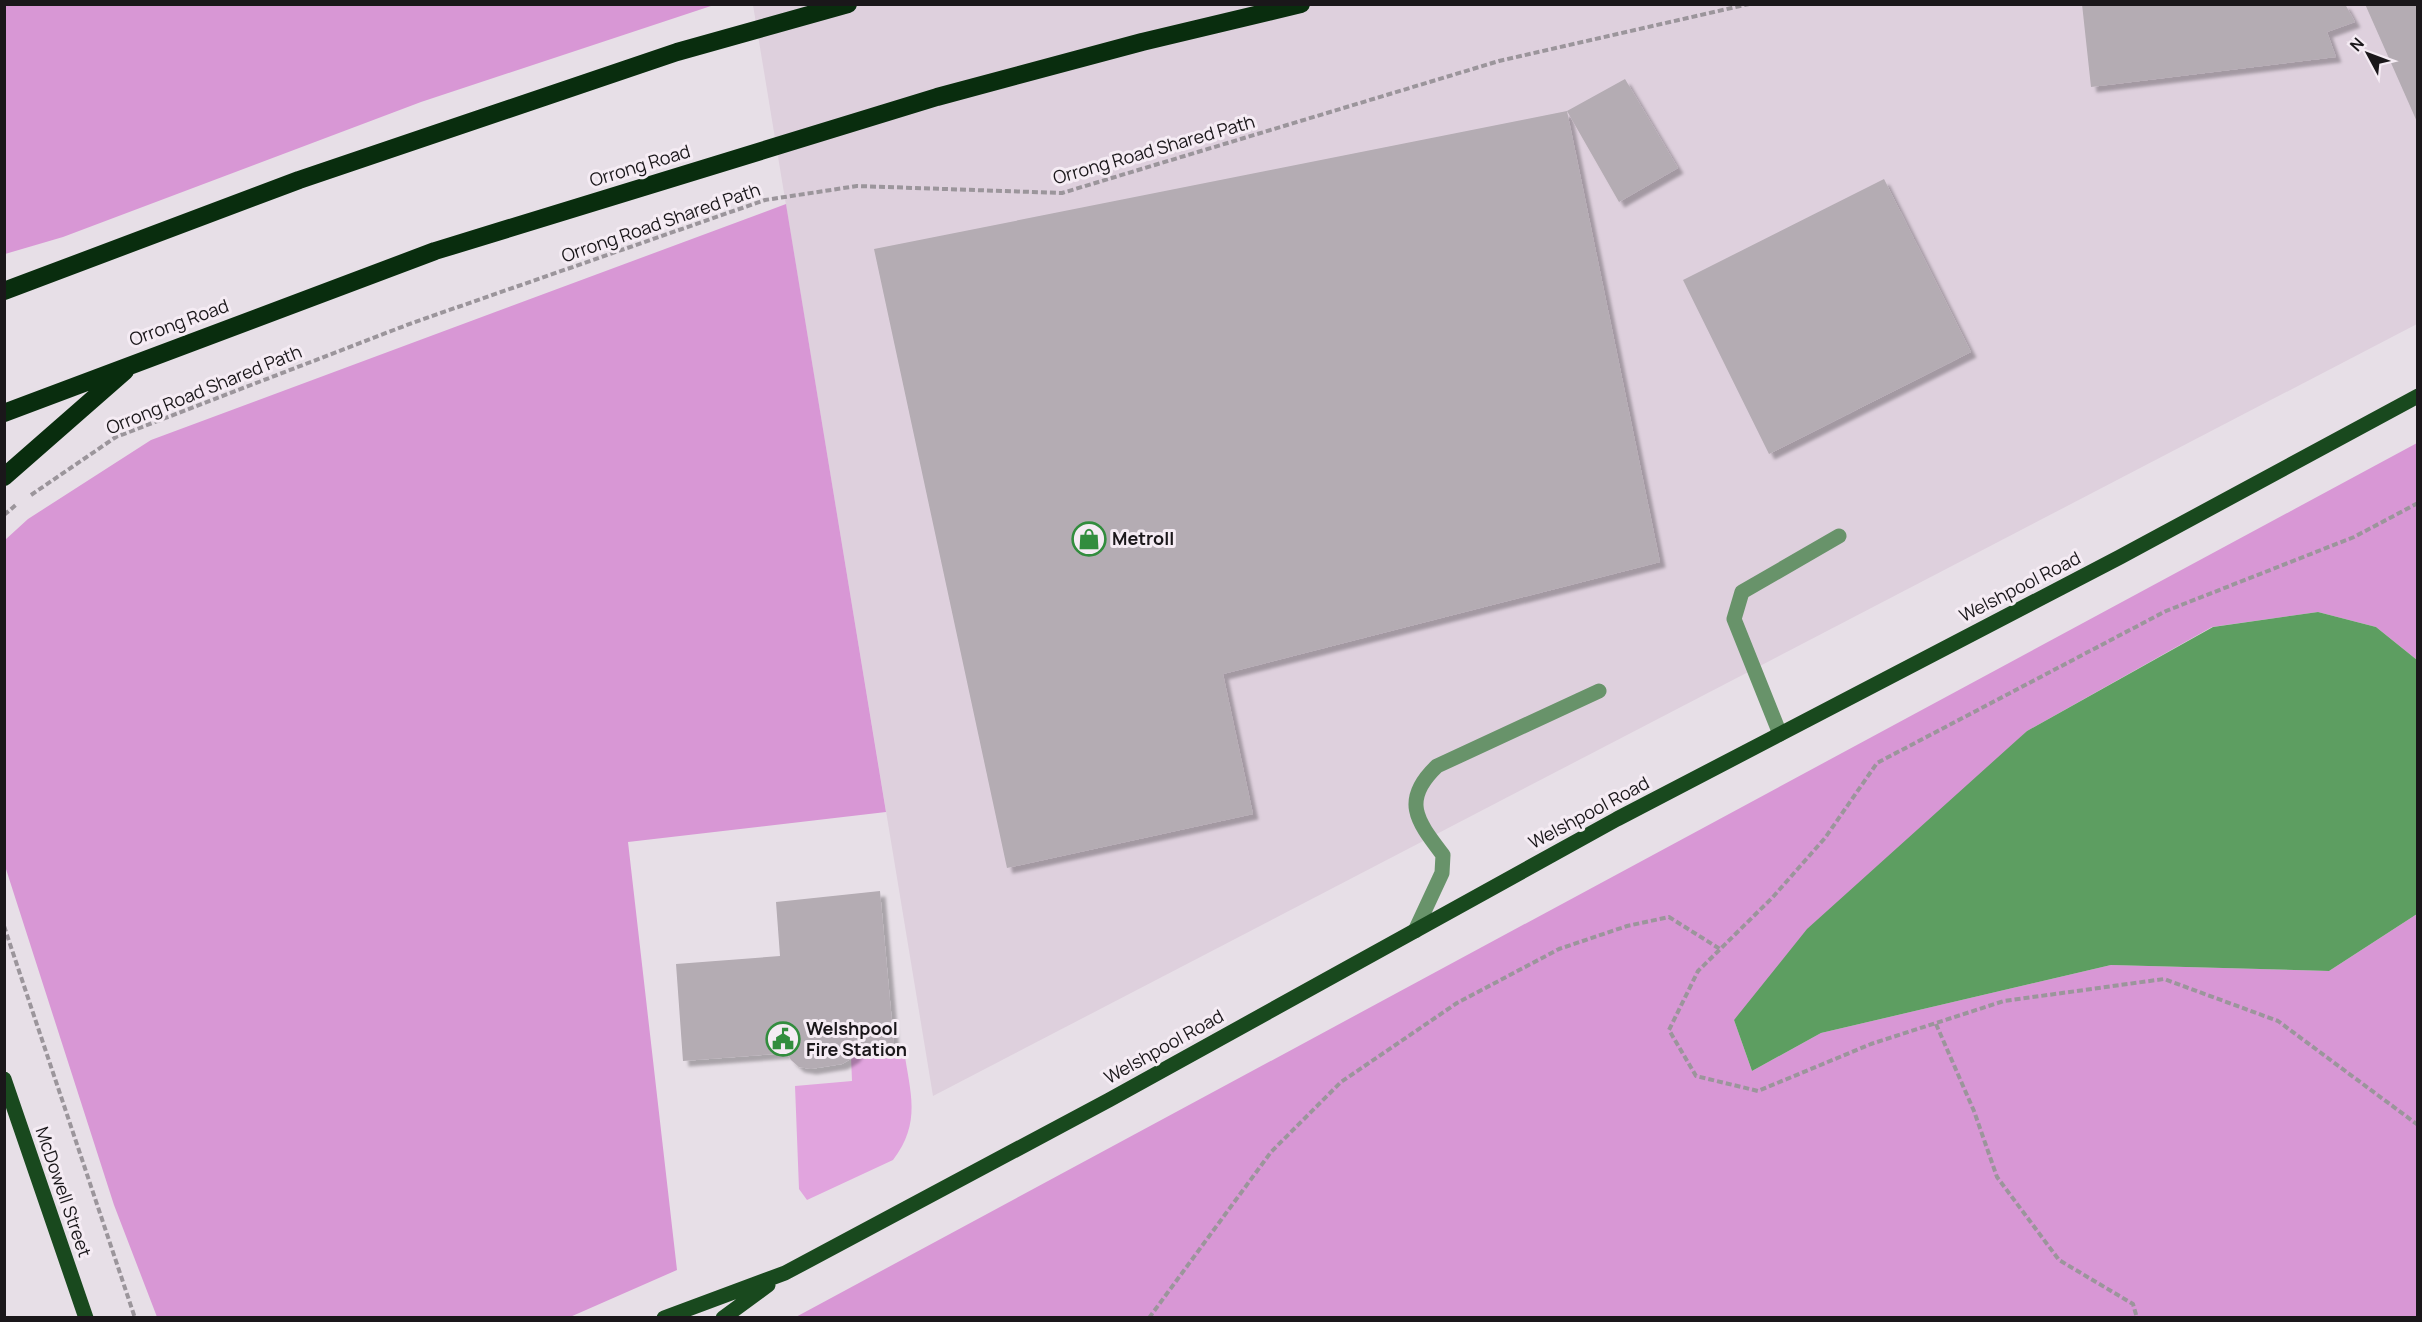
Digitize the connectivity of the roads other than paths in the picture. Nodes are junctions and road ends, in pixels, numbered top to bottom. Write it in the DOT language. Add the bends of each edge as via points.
graph roads {
  1 [pos="848,4"];
  2 [pos="1301,4"];
  3 [pos="4,291"];
  4 [pos="135,362"];
  5 [pos="2418,396"];
  6 [pos="4,413"];
  7 [pos="4,477"];
  8 [pos="1839,536"];
  9 [pos="1599,691"];
  10 [pos="1780,734"];
  11 [pos="1415,931"];
  12 [pos="4,1079"];
  13 [pos="785,1273"];
  14 [pos="86,1317"];
  15 [pos="664,1317"];
  16 [pos="723,1317"];
  1 -- 3 [label="highway" via="677,52 299,180"];
  2 -- 4 [label="highway, Orrong Road" via="937,97 458,244"];
  4 -- 6 [label="highway, Orrong Road"];
  4 -- 7 [label="highway"];
  5 -- 10 [label="main road, Welshpool Road"];
  8 -- 10 [label="lane" via="1742,592 1734,620"];
  9 -- 11 [label="lane" via="1437,766 1424,779 1415,804 1419,824 1443,855 1442,873"];
  10 -- 11 [label="main road, Welshpool Road"];
  11 -- 13 [label="main road, Welshpool Road"];
  12 -- 14 [label="main road, McDowell Street"];
  13 -- 15 [label="main road, Welshpool Road"];
  13 -- 16 [label="main road, Welshpool Road"];
}
